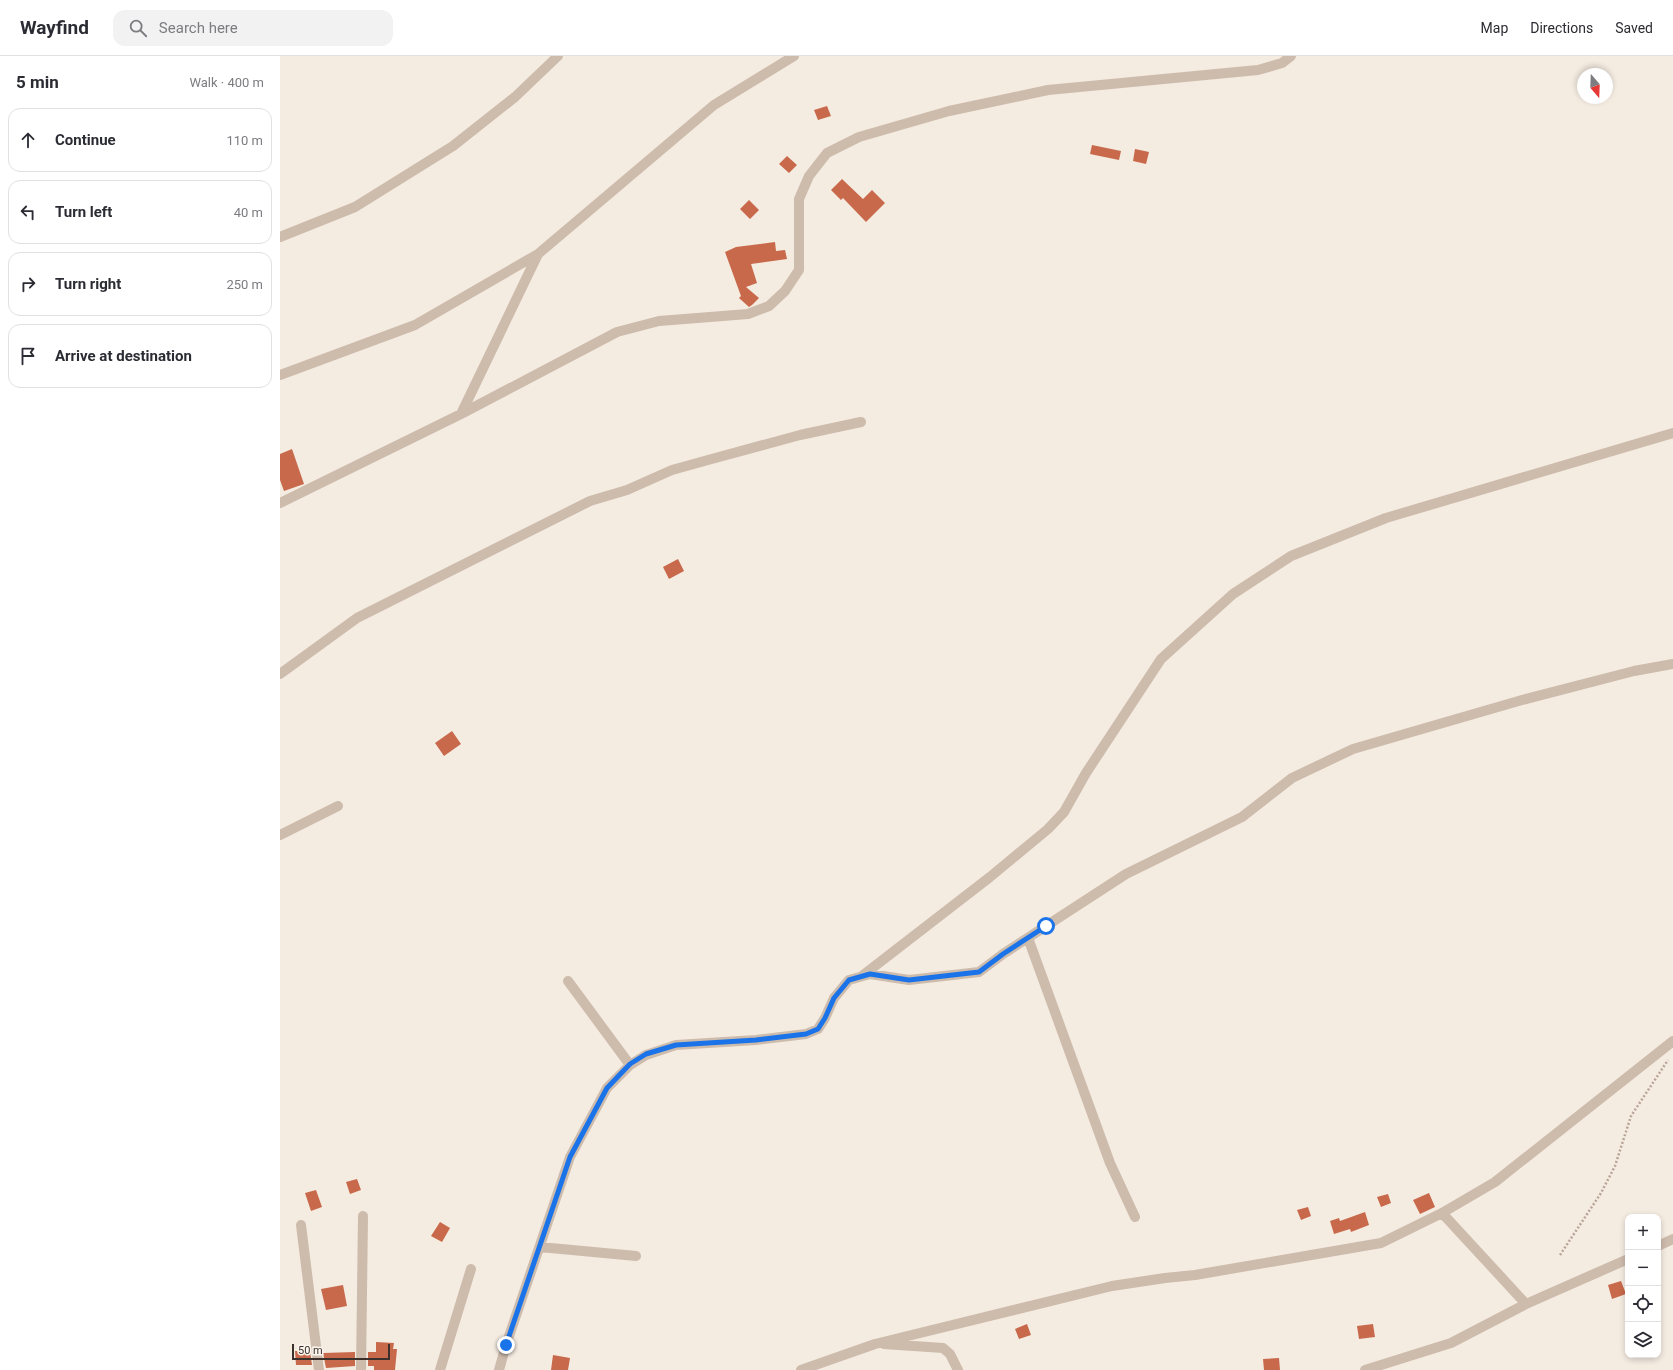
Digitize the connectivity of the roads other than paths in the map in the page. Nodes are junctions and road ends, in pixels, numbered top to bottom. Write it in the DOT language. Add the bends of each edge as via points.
graph roads {
  1 [pos="558,56"];
  2 [pos="794,56"];
  3 [pos="1291,56"];
  4 [pos="280,237"];
  5 [pos="538,254"];
  6 [pos="280,375"];
  7 [pos="461,414"];
  8 [pos="861,422"];
  9 [pos="1673,433"];
  10 [pos="280,502"];
  11 [pos="1673,664"];
  12 [pos="280,674"];
  13 [pos="338,806"];
  14 [pos="280,835"];
  15 [pos="1028,938"];
  16 [pos="861,977"];
  17 [pos="568,982"];
  18 [pos="1673,1041"];
  19 [pos="630,1064"];
  20 [pos="1442,1213"];
  21 [pos="363,1216"];
  22 [pos="1135,1217"];
  23 [pos="301,1225"];
  24 [pos="1673,1239"];
  25 [pos="1661,1245"];
  26 [pos="540,1247"];
  27 [pos="636,1256"];
  28 [pos="1625,1260"];
  29 [pos="471,1269"];
  30 [pos="1526,1304"];
  31 [pos="875,1344"];
  32 [pos="319,1370"];
  33 [pos="361,1370"];
  34 [pos="440,1370"];
  35 [pos="499,1370"];
  36 [pos="801,1370"];
  37 [pos="958,1370"];
  38 [pos="1365,1370"];
  1 -- 4 [label="street" via="515,97 453,146 355,208"];
  2 -- 5 [label="street" via="714,105"];
  3 -- 7 [label="street" via="1282,63 1258,70 1048,90 949,111 859,137 827,153 809,176 799,199 799,270 786,291 769,306 748,314 659,321 618,332"];
  5 -- 6 [label="street" via="415,325"];
  5 -- 7 [label="street"];
  7 -- 10 [label="street"];
  8 -- 12 [label="street" via="800,435 672,470 627,490 590,500 357,618"];
  9 -- 16 [label="street" via="1386,518 1291,556 1232,594 1161,659 1086,773 1064,812 1048,829"];
  11 -- 15 [label="street" via="1634,671 1522,700 1352,749 1292,778 1242,817 1126,874"];
  13 -- 14 [label="street"];
  15 -- 16 [label="street" via="979,972 909,980 870,974"];
  15 -- 22 [label="street" via="1110,1163"];
  16 -- 19 [label="street" via="849,980 834,998 818,1029 806,1034 676,1045 646,1054"];
  17 -- 19 [label="street"];
  18 -- 20 [label="street" via="1495,1182"];
  19 -- 26 [label="street" via="607,1088 570,1157"];
  20 -- 30 [label="street"];
  20 -- 31 [label="street" via="1381,1243 1195,1276 1112,1286"];
  21 -- 33 [label="street"];
  23 -- 32 [label="street"];
  24 -- 25 [label="street"];
  26 -- 27 [label="street"];
  26 -- 35 [label="street"];
  28 -- 30 [label="street"];
  29 -- 34 [label="street"];
  30 -- 38 [label="street" via="1450,1343"];
  31 -- 36 [label="street"];
  31 -- 37 [label="street" via="943,1348 950,1354"];
}
